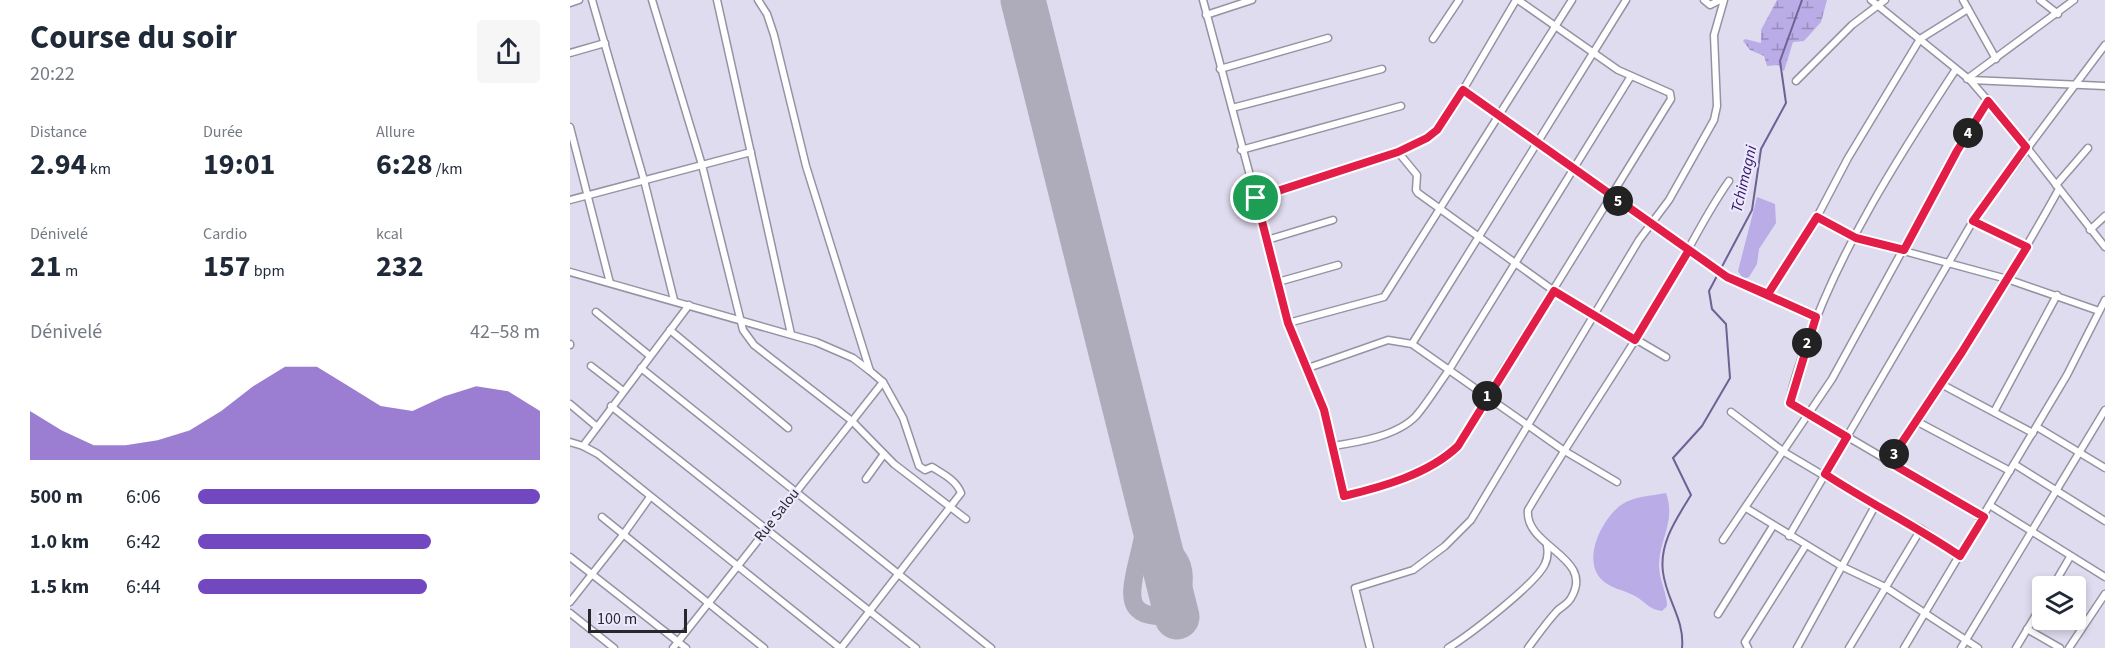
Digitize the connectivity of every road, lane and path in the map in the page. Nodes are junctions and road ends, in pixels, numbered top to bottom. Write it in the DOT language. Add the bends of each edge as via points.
graph roads {
  1 [pos="579,0"];
  2 [pos="592,0"];
  3 [pos="652,0"];
  4 [pos="717,0"];
  5 [pos="758,0"];
  6 [pos="1203,0"];
  7 [pos="1252,0"];
  8 [pos="1459,0"];
  9 [pos="1517,0"];
  10 [pos="1572,0"];
  11 [pos="1626,0"];
  12 [pos="1704,0"];
  13 [pos="1722,0"];
  14 [pos="1885,0"];
  15 [pos="1963,0"];
  16 [pos="2040,0"];
  17 [pos="2074,0"];
  18 [pos="1874,2"];
  19 [pos="570,3"];
  20 [pos="1968,9"];
  21 [pos="2058,14"];
  22 [pos="1206,15"];
  23 [pos="1556,26"];
  24 [pos="1328,38"];
  25 [pos="1433,39"];
  26 [pos="1920,39"];
  27 [pos="604,43"];
  28 [pos="2105,45"];
  29 [pos="1593,52"];
  30 [pos="570,53"];
  31 [pos="1996,59"];
  32 [pos="1220,69"];
  33 [pos="1382,69"];
  34 [pos="1956,69"];
  35 [pos="1631,76"];
  36 [pos="1968,80"];
  37 [pos="1796,81"];
  38 [pos="2074,85"];
  39 [pos="2105,86"];
  40 [pos="1463,90"];
  41 [pos="1988,101"];
  42 [pos="1401,106"];
  43 [pos="1232,108"];
  44 [pos="1499,115"];
  45 [pos="570,127"];
  46 [pos="1535,143"];
  47 [pos="2026,147"];
  48 [pos="2088,148"];
  49 [pos="1241,150"];
  50 [pos="751,152"];
  51 [pos="1398,152"];
  52 [pos="702,165"];
  53 [pos="1575,170"];
  54 [pos="644,180"];
  55 [pos="1729,181"];
  56 [pos="2057,187"];
  57 [pos="587,195"];
  58 [pos="1611,196"];
  59 [pos="1256,198"];
  60 [pos="570,200"];
  61 [pos="1441,208"];
  62 [pos="2105,216"];
  63 [pos="1817,217"];
  64 [pos="1333,220"];
  65 [pos="1973,221"];
  66 [pos="1652,225"];
  67 [pos="2090,230"];
  68 [pos="1479,236"];
  69 [pos="1856,238"];
  70 [pos="1266,240"];
  71 [pos="2027,247"];
  72 [pos="2105,247"];
  73 [pos="1689,250"];
  74 [pos="1904,250"];
  75 [pos="1515,263"];
  76 [pos="1949,263"];
  77 [pos="1338,265"];
  78 [pos="570,272"];
  79 [pos="2007,279"];
  80 [pos="1278,282"];
  81 [pos="610,283"];
  82 [pos="1554,291"];
  83 [pos="1768,294"];
  84 [pos="2057,296"];
  85 [pos="674,300"];
  86 [pos="2105,300"];
  87 [pos="689,305"];
  88 [pos="2099,311"];
  89 [pos="596,312"];
  90 [pos="1595,316"];
  91 [pos="1816,317"];
  92 [pos="738,318"];
  93 [pos="1288,323"];
  94 [pos="670,330"];
  95 [pos="791,334"];
  96 [pos="1635,340"];
  97 [pos="1412,344"];
  98 [pos="650,356"];
  99 [pos="1666,357"];
  100 [pos="591,366"];
  101 [pos="641,368"];
  102 [pos="1308,368"];
  103 [pos="1449,370"];
  104 [pos="870,371"];
  105 [pos="883,382"];
  106 [pos="1941,384"];
  107 [pos="622,390"];
  108 [pos="1488,395"];
  109 [pos="570,404"];
  110 [pos="611,406"];
  111 [pos="1731,411"];
  112 [pos="1994,412"];
  113 [pos="2104,413"];
  114 [pos="1809,416"];
  115 [pos="852,421"];
  116 [pos="1916,422"];
  117 [pos="1527,423"];
  118 [pos="596,426"];
  119 [pos="788,428"];
  120 [pos="2035,430"];
  121 [pos="1847,437"];
  122 [pos="570,442"];
  123 [pos="583,446"];
  124 [pos="1333,446"];
  125 [pos="1563,450"];
  126 [pos="1784,452"];
  127 [pos="2080,453"];
  128 [pos="884,454"];
  129 [pos="1889,462"];
  130 [pos="2014,464"];
  131 [pos="2105,468"];
  132 [pos="2010,471"];
  133 [pos="1825,474"];
  134 [pos="866,479"];
  135 [pos="1617,482"];
  136 [pos="2056,490"];
  137 [pos="794,492"];
  138 [pos="650,496"];
  139 [pos="1875,506"];
  140 [pos="1991,506"];
  141 [pos="948,508"];
  142 [pos="1746,508"];
  143 [pos="602,517"];
  144 [pos="1984,517"];
  145 [pos="966,519"];
  146 [pos="2105,520"];
  147 [pos="1773,526"];
  148 [pos="1921,529"];
  149 [pos="766,530"];
  150 [pos="2031,530"];
  151 [pos="623,535"];
  152 [pos="1789,536"];
  153 [pos="1723,540"];
  154 [pos="1806,545"];
  155 [pos="1547,546"];
  156 [pos="1960,556"];
  157 [pos="570,557"];
  158 [pos="2070,557"];
  159 [pos="737,567"];
  160 [pos="1843,567"];
  161 [pos="900,572"];
  162 [pos="592,573"];
  163 [pos="2059,576"];
  164 [pos="2105,578"];
  165 [pos="1885,587"];
  166 [pos="2105,594"];
  167 [pos="570,602"];
  168 [pos="708,603"];
  169 [pos="870,611"];
  170 [pos="570,614"];
  171 [pos="1718,614"];
  172 [pos="1923,615"];
  173 [pos="2032,621"];
  174 [pos="2027,629"];
  175 [pos="1965,640"];
  176 [pos="678,642"];
  177 [pos="614,648"];
  178 [pos="673,648"];
  179 [pos="686,648"];
  180 [pos="764,648"];
  181 [pos="841,648"];
  182 [pos="916,648"];
  183 [pos="991,648"];
  184 [pos="1370,648"];
  185 [pos="1448,648"];
  186 [pos="1528,648"];
  187 [pos="1748,648"];
  188 [pos="1797,648"];
  189 [pos="1849,648"];
  190 [pos="1904,648"];
  191 [pos="1961,648"];
  192 [pos="1978,648"];
  193 [pos="2016,648"];
  194 [pos="2060,648"];
  195 [pos="2069,648"];
  1 -- 19 [label="street"];
  2 -- 27 [label="street"];
  3 -- 52 [label="street"];
  4 -- 50 [label="street"];
  5 -- 104 [label="street" via="774,34 806,166"];
  6 -- 22 [label="street"];
  7 -- 22 [label="street"];
  8 -- 25 [label="street"];
  9 -- 23 [label="street"];
  9 -- 40 [label="street"];
  10 -- 23 [label="street"];
  11 -- 29 [label="street"];
  12 -- 13 [label="street" via="1710,4"];
  13 -- 66 [label="street" via="1714,35 1714,120"];
  14 -- 18 [label="street"];
  15 -- 20 [label="street"];
  16 -- 21 [label="street"];
  17 -- 21 [label="street"];
  18 -- 26 [label="street"];
  18 -- 37 [label="street"];
  20 -- 26 [label="street"];
  20 -- 31 [label="street"];
  21 -- 31 [label="street"];
  22 -- 32 [label="street"];
  23 -- 29 [label="street"];
  23 -- 44 [label="street"];
  24 -- 32 [label="street"];
  26 -- 34 [label="street"];
  26 -- 63 [label="street"];
  27 -- 30 [label="street"];
  27 -- 54 [label="street"];
  28 -- 38 [label="street"];
  29 -- 35 [label="street"];
  29 -- 46 [label="street"];
  31 -- 36 [label="street"];
  32 -- 43 [label="street"];
  33 -- 43 [label="street"];
  34 -- 36 [label="street"];
  34 -- 69 [label="street"];
  35 -- 53 [label="street"];
  35 -- 58 [label="street" via="1649,81 1672,95"];
  36 -- 38 [label="street"];
  36 -- 41 [label="street"];
  38 -- 39 [label="street"];
  38 -- 47 [label="street"];
  40 -- 44 [label="street"];
  40 -- 51 [label="street" via="1437,130"];
  41 -- 47 [label="street"];
  41 -- 74 [label="street"];
  42 -- 49 [label="street"];
  43 -- 49 [label="street"];
  44 -- 46 [label="street"];
  44 -- 61 [label="street"];
  45 -- 57 [label="street"];
  46 -- 53 [label="street"];
  46 -- 68 [label="street"];
  47 -- 56 [label="street"];
  47 -- 65 [label="street"];
  48 -- 56 [label="street"];
  49 -- 59 [label="street"];
  50 -- 52 [label="street"];
  50 -- 95 [label="street"];
  51 -- 59 [label="street"];
  51 -- 61 [label="street" via="1417,176 1418,194"];
  52 -- 54 [label="street"];
  52 -- 92 [label="street"];
  53 -- 58 [label="street"];
  53 -- 75 [label="street"];
  54 -- 57 [label="street"];
  54 -- 85 [label="street"];
  55 -- 73 [label="street" via="1705,215"];
  56 -- 67 [label="street"];
  56 -- 71 [label="street"];
  57 -- 60 [label="street"];
  57 -- 81 [label="street"];
  58 -- 66 [label="street"];
  58 -- 82 [label="street"];
  59 -- 70 [label="street"];
  61 -- 68 [label="street"];
  61 -- 93 [label="street" via="1384,297"];
  62 -- 67 [label="street"];
  63 -- 69 [label="street"];
  63 -- 83 [label="street"];
  64 -- 70 [label="street"];
  65 -- 71 [label="street"];
  65 -- 76 [label="street"];
  66 -- 73 [label="street"];
  66 -- 90 [label="street" via="1639,240"];
  67 -- 72 [label="street"];
  68 -- 75 [label="street"];
  68 -- 97 [label="street"];
  69 -- 74 [label="street"];
  69 -- 91 [label="street"];
  70 -- 80 [label="street"];
  71 -- 79 [label="street"];
  73 -- 83 [label="street" via="1727,277"];
  73 -- 96 [label="street"];
  74 -- 76 [label="street"];
  74 -- 114 [label="street"];
  75 -- 82 [label="street"];
  75 -- 103 [label="street"];
  76 -- 79 [label="street"];
  76 -- 121 [label="street"];
  77 -- 80 [label="street"];
  78 -- 81 [label="street"];
  79 -- 84 [label="street"];
  79 -- 106 [label="street"];
  80 -- 93 [label="street"];
  81 -- 85 [label="street"];
  82 -- 90 [label="street"];
  82 -- 108 [label="street"];
  83 -- 91 [label="street"];
  84 -- 88 [label="street"];
  84 -- 112 [label="street"];
  85 -- 87 [label="street"];
  86 -- 88 [label="street"];
  87 -- 92 [label="street"];
  87 -- 94 [label="street"];
  88 -- 120 [label="street"];
  89 -- 98 [label="street"];
  90 -- 96 [label="street"];
  90 -- 117 [label="street"];
  91 -- 114 [label="street" via="1791,399 1792,407"];
  92 -- 95 [label="street"];
  92 -- 115 [label="street" via="754,345"];
  93 -- 102 [label="street"];
  94 -- 98 [label="street"];
  94 -- 119 [label="street"];
  95 -- 104 [label="street" via="838,351"];
  96 -- 99 [label="street"];
  96 -- 125 [label="street"];
  97 -- 102 [label="street" via="1388,340"];
  97 -- 103 [label="street"];
  98 -- 101 [label="street"];
  100 -- 107 [label="street"];
  101 -- 107 [label="street"];
  101 -- 137 [label="street"];
  102 -- 124 [label="street"];
  103 -- 108 [label="street"];
  103 -- 124 [label="street" via="1416,416 1406,423 1358,442"];
  104 -- 105 [label="street"];
  105 -- 115 [label="street, Rue Salou"];
  105 -- 141 [label="street" via="903,418 920,466 925,470 932,467 958,484 962,492"];
  106 -- 112 [label="street"];
  106 -- 116 [label="street"];
  107 -- 110 [label="street"];
  108 -- 117 [label="street"];
  108 -- 124 [label="street" via="1458,446 1444,459 1403,477 1344,496"];
  109 -- 118 [label="street"];
  110 -- 118 [label="street"];
  110 -- 149 [label="street"];
  111 -- 126 [label="street"];
  112 -- 120 [label="street"];
  113 -- 127 [label="street"];
  114 -- 121 [label="street"];
  114 -- 126 [label="street"];
  115 -- 128 [label="street"];
  115 -- 137 [label="street, Rue Salou"];
  116 -- 129 [label="street"];
  116 -- 132 [label="street"];
  117 -- 125 [label="street"];
  117 -- 184 [label="street" via="1471,520 1458,534 1413,570 1355,588"];
  118 -- 123 [label="street"];
  120 -- 127 [label="street"];
  120 -- 130 [label="street"];
  121 -- 129 [label="street"];
  121 -- 133 [label="street"];
  122 -- 123 [label="street"];
  123 -- 138 [label="street"];
  125 -- 135 [label="street"];
  125 -- 155 [label="street" via="1528,510 1528,524"];
  126 -- 133 [label="street"];
  126 -- 142 [label="street"];
  127 -- 131 [label="street"];
  127 -- 136 [label="street"];
  128 -- 134 [label="street"];
  128 -- 141 [label="street"];
  129 -- 144 [label="street"];
  130 -- 132 [label="street"];
  130 -- 136 [label="street"];
  132 -- 140 [label="street"];
  133 -- 139 [label="street"];
  133 -- 152 [label="street"];
  136 -- 146 [label="street"];
  136 -- 150 [label="street"];
  137 -- 149 [label="street, Rue Salou"];
  137 -- 161 [label="street"];
  138 -- 151 [label="street"];
  138 -- 159 [label="street"];
  139 -- 148 [label="street"];
  139 -- 160 [label="street"];
  140 -- 144 [label="street"];
  140 -- 150 [label="street"];
  141 -- 145 [label="street"];
  141 -- 161 [label="street"];
  142 -- 147 [label="street"];
  142 -- 153 [label="street"];
  143 -- 151 [label="street"];
  144 -- 156 [label="street"];
  147 -- 152 [label="street"];
  147 -- 171 [label="street"];
  148 -- 156 [label="street"];
  148 -- 165 [label="street"];
  149 -- 159 [label="street, Rue Salou"];
  149 -- 169 [label="street"];
  150 -- 158 [label="street"];
  150 -- 175 [label="street"];
  151 -- 162 [label="street"];
  151 -- 168 [label="street"];
  152 -- 154 [label="street"];
  154 -- 160 [label="street"];
  154 -- 187 [label="street" via="1745,642"];
  155 -- 185 [label="street" via="1540,572 1488,620"];
  155 -- 186 [label="street" via="1573,567 1574,589 1571,598"];
  156 -- 172 [label="street"];
  157 -- 162 [label="street"];
  158 -- 163 [label="street"];
  158 -- 164 [label="street"];
  159 -- 168 [label="street, Rue Salou"];
  159 -- 181 [label="street"];
  160 -- 165 [label="street"];
  160 -- 188 [label="street"];
  161 -- 169 [label="street"];
  161 -- 183 [label="street"];
  162 -- 167 [label="street"];
  162 -- 176 [label="street"];
  165 -- 172 [label="street"];
  165 -- 189 [label="street"];
  166 -- 195 [label="street"];
  168 -- 176 [label="street, Rue Salou"];
  168 -- 180 [label="street"];
  169 -- 181 [label="street"];
  169 -- 182 [label="street"];
  170 -- 177 [label="street"];
  172 -- 175 [label="street"];
  172 -- 190 [label="street"];
  173 -- 174 [label="street"];
  174 -- 193 [label="street"];
  174 -- 194 [label="street"];
  175 -- 191 [label="street"];
  175 -- 192 [label="street"];
  176 -- 178 [label="street, Rue Salou"];
  176 -- 179 [label="street"];
}
